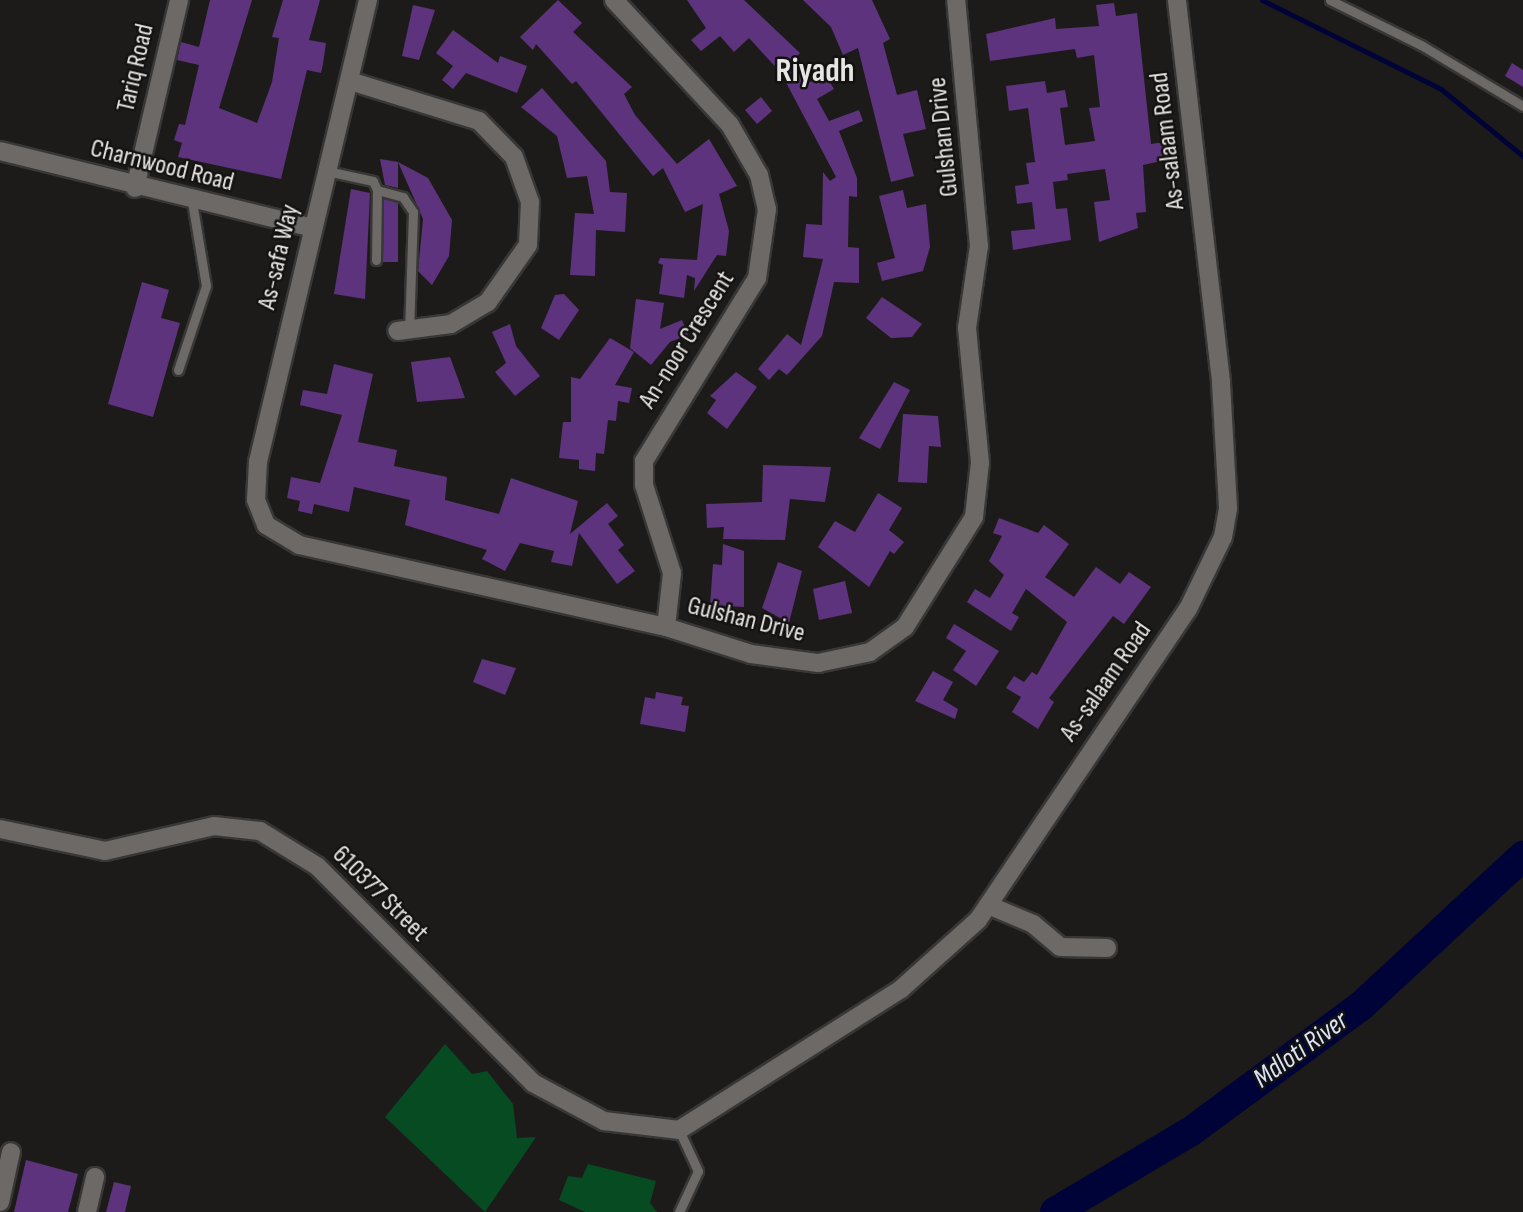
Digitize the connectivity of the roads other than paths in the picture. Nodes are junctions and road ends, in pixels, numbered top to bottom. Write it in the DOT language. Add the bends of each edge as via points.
graph roads {
  1 [pos="179,0"];
  2 [pos="368,0"];
  3 [pos="614,0"];
  4 [pos="956,0"];
  5 [pos="1177,0"];
  6 [pos="1330,0"];
  7 [pos="350,81"];
  8 [pos="1523,106"];
  9 [pos="0,151"];
  10 [pos="327,171"];
  11 [pos="135,188"];
  12 [pos="377,190"];
  13 [pos="192,201"];
  14 [pos="313,228"];
  15 [pos="376,260"];
  16 [pos="403,331"];
  17 [pos="178,370"];
  18 [pos="266,525"];
  19 [pos="666,627"];
  20 [pos="0,829"];
  21 [pos="988,905"];
  22 [pos="1107,948"];
  23 [pos="679,1130"];
  24 [pos="11,1152"];
  25 [pos="95,1177"];
  26 [pos="0,1202"];
  27 [pos="87,1212"];
  28 [pos="679,1212"];
  1 -- 11 [label="street, Tariq Road"];
  2 -- 7 [label="street, As-safa Way"];
  3 -- 19 [label="street, An-noor Crescent" via="730,125 759,175 767,209 757,278 644,461 644,485 671,573"];
  4 -- 19 [label="street, Gulshan Drive" via="979,246 967,328 980,463 974,517 964,541 905,627 870,652 818,663 784,660"];
  5 -- 21 [label="street, As-salaam Road" via="1221,381 1228,508 1223,537 1188,608"];
  6 -- 8 [label="lane" via="1421,44"];
  7 -- 10 [label="street, As-safa Way"];
  7 -- 16 [label="street" via="479,121 504,143 527,187 530,235 509,278 470,316"];
  9 -- 11 [label="street, Charnwood Road"];
  10 -- 12 [label="lane" via="373,181"];
  10 -- 14 [label="street, As-safa Way"];
  11 -- 13 [label="street, Charnwood Road"];
  12 -- 15 [label="lane"];
  12 -- 16 [label="lane" via="403,197 416,226 407,264"];
  13 -- 14 [label="street, Charnwood Road"];
  13 -- 17 [label="lane" via="206,286"];
  14 -- 18 [label="street, As-safa Way" via="258,461 256,500"];
  18 -- 19 [label="street, Gulshan Drive" via="299,545"];
  20 -- 23 [label="street, 610377 Street" via="105,851 214,825 260,831 317,866 559,1102 604,1121"];
  21 -- 22 [label="street" via="1034,924 1060,947"];
  21 -- 23 [label="street, As-salaam Road" via="923,973"];
  23 -- 28 [label="lane" via="698,1171"];
  24 -- 26 [label="street"];
  25 -- 27 [label="street"];
}
